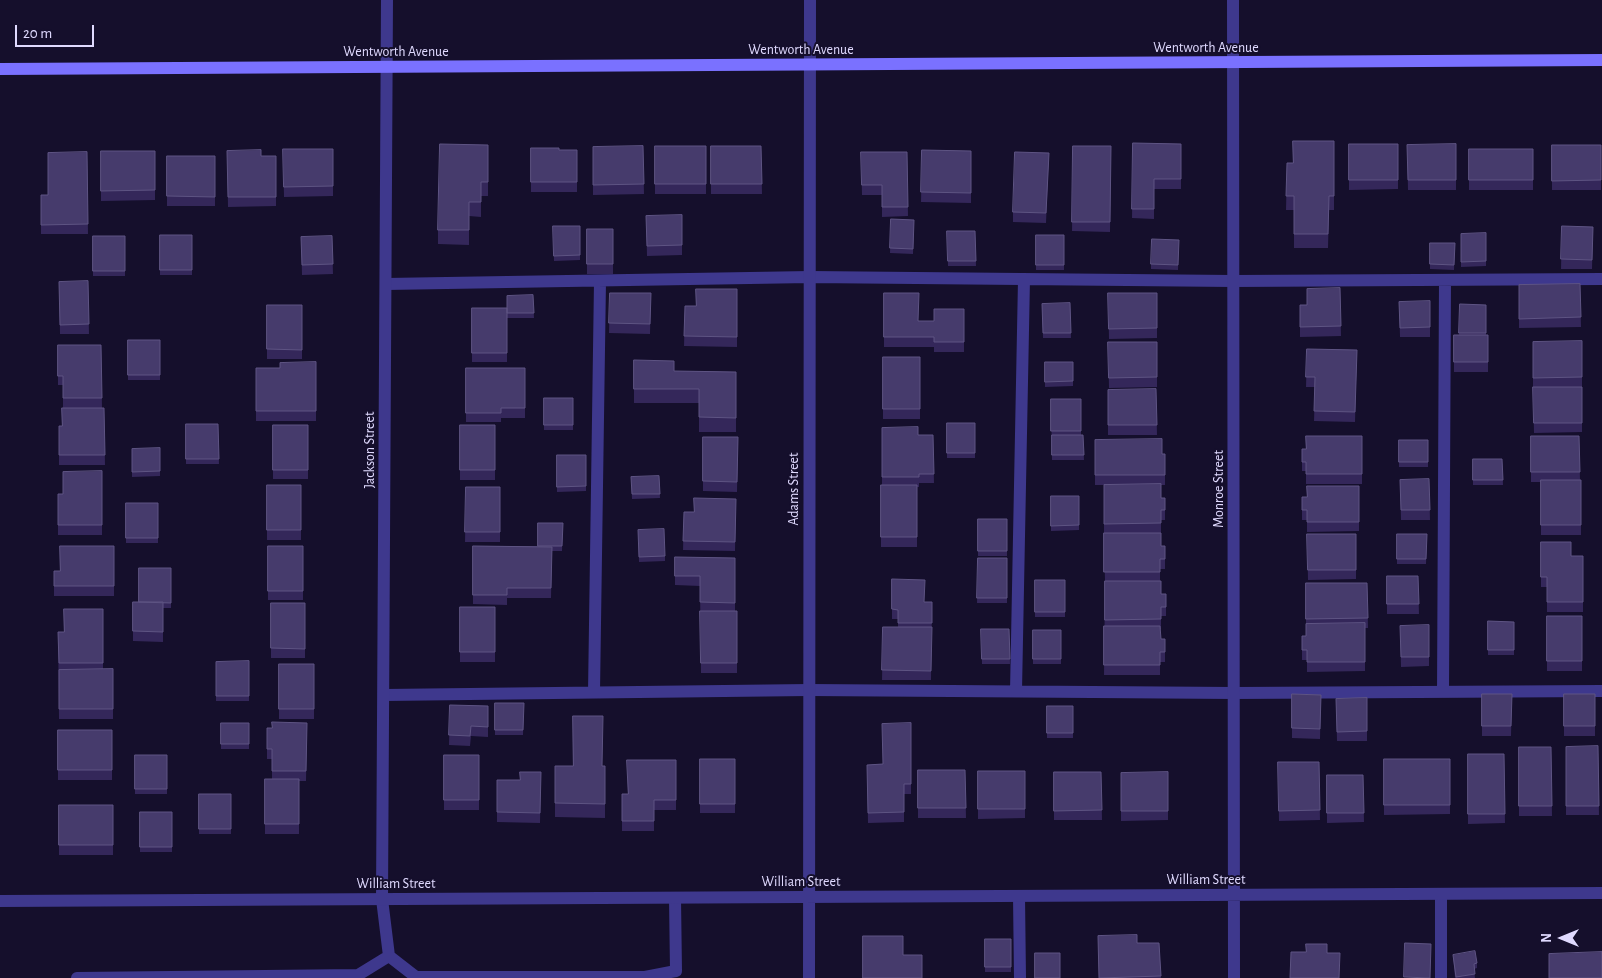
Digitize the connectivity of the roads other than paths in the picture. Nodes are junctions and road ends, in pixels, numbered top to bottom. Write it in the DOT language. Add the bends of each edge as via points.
graph roads {
  1 [pos="387,0"];
  2 [pos="810,0"];
  3 [pos="1233,0"];
  4 [pos="1602,60"];
  5 [pos="1233,62"];
  6 [pos="811,65"];
  7 [pos="387,67"];
  8 [pos="0,70"];
  9 [pos="810,277"];
  10 [pos="1602,279"];
  11 [pos="1024,280"];
  12 [pos="1445,280"];
  13 [pos="600,281"];
  14 [pos="1233,281"];
  15 [pos="386,284"];
  16 [pos="808,690"];
  17 [pos="1602,691"];
  18 [pos="594,692"];
  19 [pos="1016,692"];
  20 [pos="1444,692"];
  21 [pos="1234,693"];
  22 [pos="384,695"];
  23 [pos="1602,893"];
  24 [pos="1441,894"];
  25 [pos="1234,895"];
  26 [pos="1019,896"];
  27 [pos="808,897"];
  28 [pos="675,898"];
  29 [pos="382,899"];
  30 [pos="0,901"];
  31 [pos="389,956"];
  32 [pos="78,978"];
  33 [pos="809,978"];
  34 [pos="1020,978"];
  35 [pos="1234,978"];
  36 [pos="1441,978"];
  1 -- 7 [label="street, Jackson Street"];
  2 -- 6 [label="street, Adams Street"];
  3 -- 5 [label="street, Monroe Street"];
  4 -- 5 [label="street, Wentworth Avenue"];
  5 -- 6 [label="street, Wentworth Avenue"];
  5 -- 14 [label="street, Monroe Street"];
  6 -- 7 [label="street, Wentworth Avenue"];
  6 -- 9 [label="street, Adams Street"];
  7 -- 8 [label="street, Wentworth Avenue"];
  7 -- 15 [label="street, Jackson Street"];
  9 -- 11 [label="street"];
  9 -- 13 [label="street"];
  9 -- 16 [label="street, Adams Street"];
  10 -- 12 [label="street"];
  11 -- 14 [label="street"];
  11 -- 19 [label="street"];
  12 -- 14 [label="street"];
  12 -- 20 [label="street"];
  13 -- 15 [label="street"];
  13 -- 18 [label="street"];
  14 -- 21 [label="street, Monroe Street"];
  15 -- 22 [label="street, Jackson Street"];
  16 -- 18 [label="street"];
  16 -- 19 [label="street"];
  16 -- 27 [label="street, Adams Street"];
  17 -- 20 [label="street"];
  18 -- 22 [label="street"];
  19 -- 21 [label="street"];
  20 -- 21 [label="street"];
  21 -- 25 [label="street, Monroe Street"];
  22 -- 29 [label="street, Jackson Street"];
  23 -- 24 [label="street, William Street"];
  24 -- 25 [label="street, William Street"];
  24 -- 36 [label="street"];
  25 -- 26 [label="street, William Street"];
  25 -- 35 [label="street, Monroe Street"];
  26 -- 27 [label="street, William Street"];
  26 -- 34 [label="street"];
  27 -- 28 [label="street, William Street"];
  27 -- 33 [label="street, Adams Street"];
  28 -- 29 [label="street, William Street"];
  28 -- 31 [label="street" via="676,971 645,977 416,977"];
  29 -- 30 [label="street, William Street"];
  29 -- 31 [label="street, Jackson Street"];
  31 -- 32 [label="street" via="358,975"];
}
